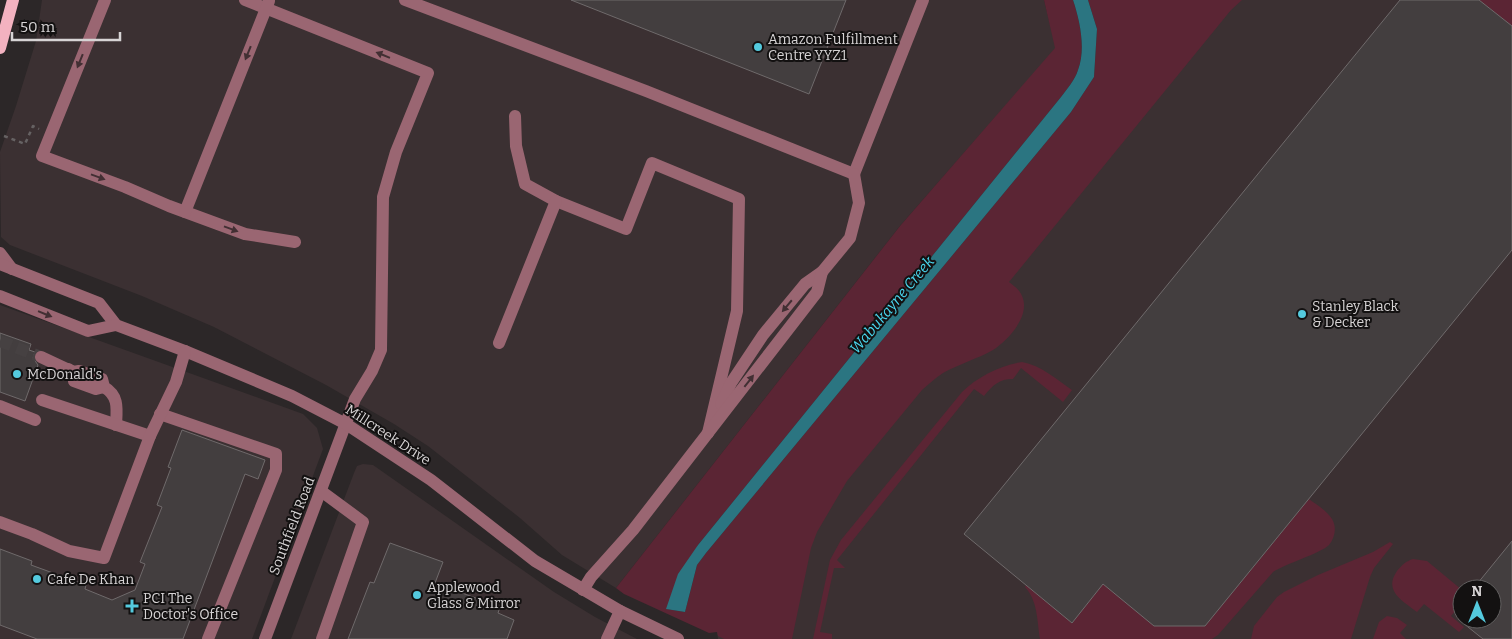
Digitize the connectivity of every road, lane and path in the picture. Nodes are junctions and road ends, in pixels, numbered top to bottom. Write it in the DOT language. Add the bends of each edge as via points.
graph roads {
  1 [pos="13,0"];
  2 [pos="105,0"];
  3 [pos="245,0"];
  4 [pos="405,0"];
  5 [pos="923,0"];
  6 [pos="268,4"];
  7 [pos="0,48"];
  8 [pos="515,116"];
  9 [pos="51,134"];
  10 [pos="4,136"];
  11 [pos="854,174"];
  12 [pos="556,202"];
  13 [pos="186,212"];
  14 [pos="295,242"];
  15 [pos="0,253"];
  16 [pos="0,264"];
  17 [pos="12,269"];
  18 [pos="822,272"];
  19 [pos="0,296"];
  20 [pos="116,325"];
  21 [pos="499,344"];
  22 [pos="186,351"];
  23 [pos="41,357"];
  24 [pos="42,400"];
  25 [pos="0,406"];
  26 [pos="160,414"];
  27 [pos="35,420"];
  28 [pos="116,424"];
  29 [pos="346,424"];
  30 [pos="708,433"];
  31 [pos="150,436"];
  32 [pos="321,491"];
  33 [pos="0,522"];
  34 [pos="583,590"];
  35 [pos="620,611"];
  36 [pos="208,639"];
  37 [pos="265,639"];
  38 [pos="322,639"];
  39 [pos="607,639"];
  40 [pos="678,639"];
  1 -- 7 [label="main road"];
  2 -- 9 [label="street, one-way"];
  3 -- 6 [label="street"];
  4 -- 11 [label="street"];
  5 -- 11 [label="street"];
  6 -- 13 [label="street, one-way"];
  29 -- 6 [label="street, Southfield Road, one-way" via="355,399 381,350 384,197 396,152 428,73"];
  8 -- 12 [label="street" via="516,146 525,184"];
  9 -- 10 [label="path" via="33,126 25,144"];
  9 -- 13 [label="street, one-way" via="42,156"];
  11 -- 18 [label="street" via="859,203 850,238"];
  12 -- 21 [label="street"];
  12 -- 30 [label="street" via="626,229 652,163 739,199 737,311"];
  13 -- 14 [label="street, one-way" via="245,234"];
  15 -- 17 [label="street"];
  16 -- 17 [label="street"];
  17 -- 20 [label="street" via="99,303"];
  30 -- 18 [label="street, one-way" via="817,292"];
  18 -- 30 [label="street, one-way" via="805,284 762,335 731,382"];
  19 -- 20 [label="street, one-way" via="88,331"];
  20 -- 22 [label="street, Millcreek Drive"];
  22 -- 26 [label="street" via="176,382"];
  22 -- 29 [label="street, Millcreek Drive" via="292,396"];
  23 -- 28 [label="street" via="73,372 102,379 117,405"];
  24 -- 28 [label="street"];
  25 -- 27 [label="street"];
  26 -- 31 [label="street"];
  26 -- 36 [label="street" via="276,454 276,470"];
  28 -- 31 [label="street"];
  29 -- 32 [label="street, Southfield Road"];
  29 -- 34 [label="street, Millcreek Drive" via="431,480 535,561"];
  30 -- 34 [label="street"];
  31 -- 33 [label="street" via="104,558 69,551"];
  32 -- 37 [label="street, Southfield Road"];
  32 -- 38 [label="street" via="363,522"];
  34 -- 35 [label="street, Millcreek Drive"];
  35 -- 39 [label="street"];
  35 -- 40 [label="street, Millcreek Drive"];
}
